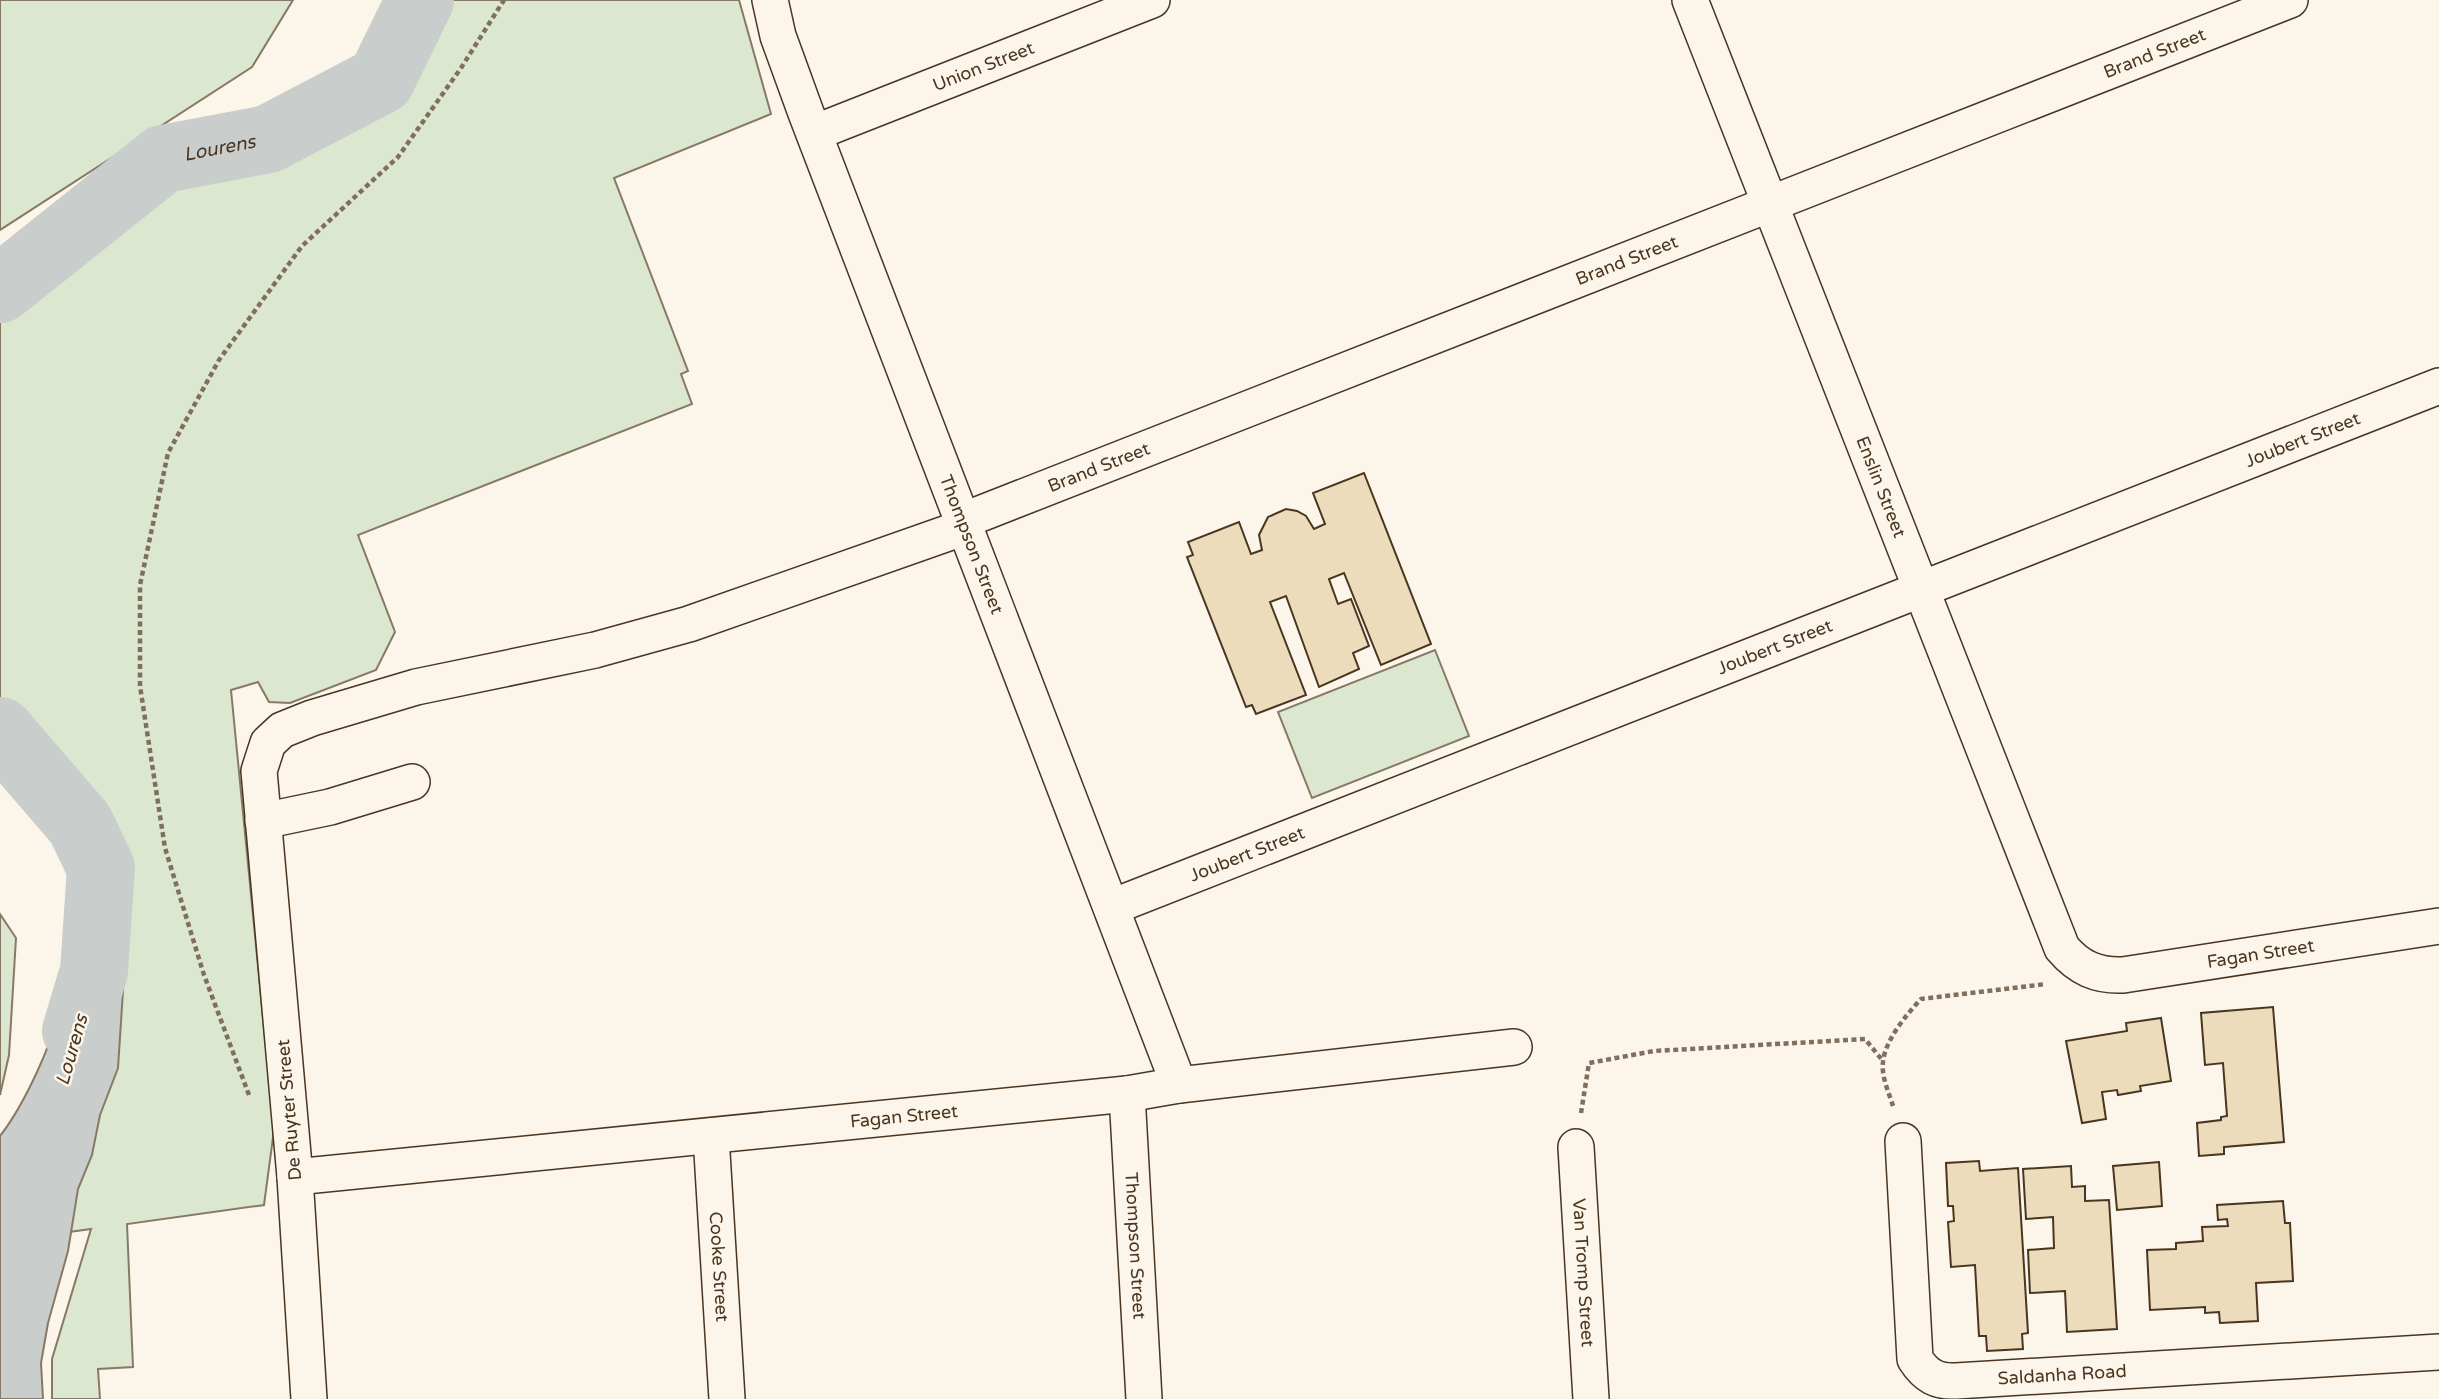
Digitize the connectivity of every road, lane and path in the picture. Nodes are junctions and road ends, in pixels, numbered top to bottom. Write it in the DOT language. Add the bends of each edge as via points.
graph roads {
  1 [pos="504,0"];
  2 [pos="770,0"];
  3 [pos="1152,0"];
  4 [pos="1690,0"];
  5 [pos="2290,0"];
  6 [pos="814,133"];
  7 [pos="1770,204"];
  8 [pos="2439,386"];
  9 [pos="964,524"];
  10 [pos="1921,590"];
  11 [pos="412,782"];
  12 [pos="263,821"];
  13 [pos="1112,908"];
  14 [pos="2439,926"];
  15 [pos="2082,967"];
  16 [pos="1514,1047"];
  17 [pos="1882,1061"];
  18 [pos="1179,1085"];
  19 [pos="288,1092"];
  20 [pos="1127,1094"];
  21 [pos="711,1136"];
  22 [pos="1903,1141"];
  23 [pos="1576,1147"];
  24 [pos="295,1177"];
  25 [pos="2439,1352"];
  26 [pos="309,1399"];
  27 [pos="727,1399"];
  28 [pos="1144,1399"];
  29 [pos="1591,1399"];
  1 -- 19 [label="path" via="398,157 302,246 219,360 168,453 140,585 140,686 165,848 248,1095"];
  2 -- 6 [label="street, Thompson Street" via="778,36"];
  3 -- 6 [label="street, Union Street"];
  4 -- 7 [label="street, Enslin Street"];
  5 -- 7 [label="street, Brand Street"];
  6 -- 9 [label="street, Thompson Street"];
  7 -- 9 [label="street, Brand Street"];
  7 -- 10 [label="street, Enslin Street"];
  8 -- 10 [label="street, Joubert Street"];
  9 -- 12 [label="street, Brand Street" via="689,624 595,650 416,687 282,730 268,743 259,771"];
  9 -- 13 [label="street, Thompson Street"];
  10 -- 13 [label="street, Joubert Street"];
  10 -- 15 [label="street, Enslin Street" via="2056,935 2062,948"];
  11 -- 12 [label="street"];
  12 -- 19 [label="street, De Ruyter Street"];
  13 -- 18 [label="street, Thompson Street"];
  14 -- 15 [label="street, Fagan Street" via="2123,975"];
  15 -- 17 [label="path" via="2054,983 1921,999 1898,1026"];
  16 -- 18 [label="street, Fagan Street"];
  17 -- 22 [label="path"];
  17 -- 23 [label="path" via="1865,1039 1654,1051 1589,1063"];
  18 -- 20 [label="street, Fagan Street"];
  19 -- 24 [label="street, De Ruyter Street"];
  20 -- 21 [label="street, Fagan Street"];
  20 -- 28 [label="street, Thompson Street"];
  21 -- 24 [label="street, Fagan Street"];
  21 -- 27 [label="street, Cooke Street"];
  22 -- 25 [label="street, Saldanha Road" via="1915,1359 1931,1377 1956,1381"];
  23 -- 29 [label="street, Van Tromp Street"];
  24 -- 26 [label="street, De Ruyter Street"];
}
